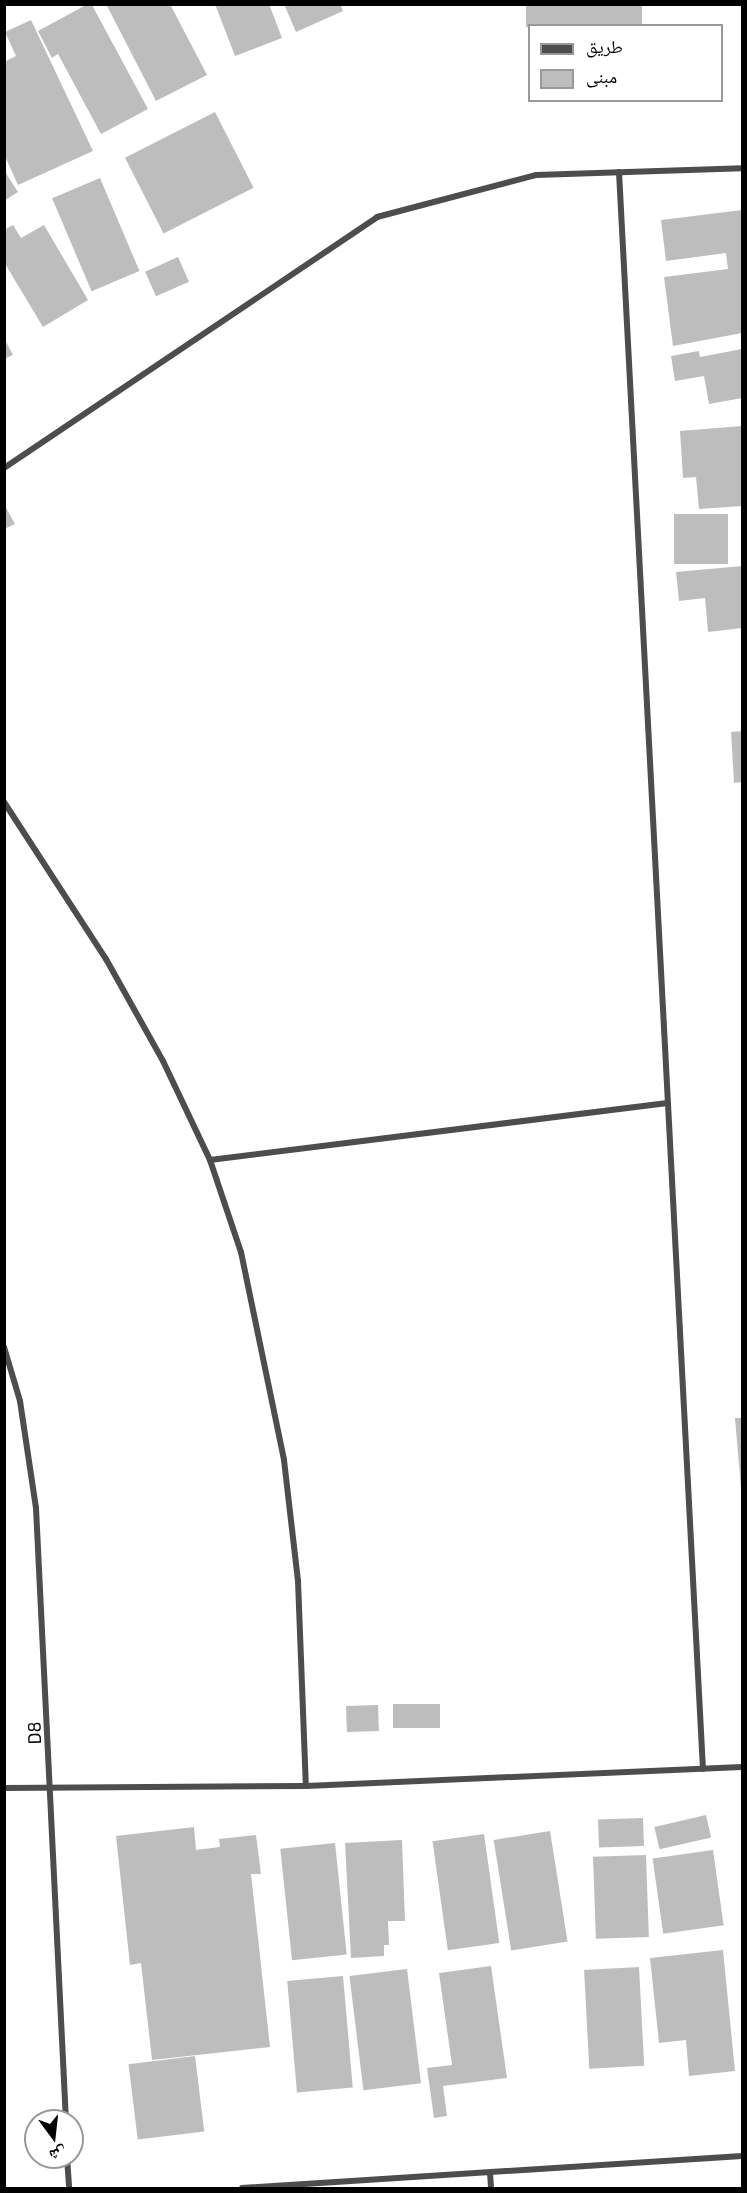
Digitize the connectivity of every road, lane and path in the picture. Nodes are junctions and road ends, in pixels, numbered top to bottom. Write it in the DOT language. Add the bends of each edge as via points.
graph roads {
  1 [pos="742,168"];
  2 [pos="619,172"];
  3 [pos="4,468"];
  4 [pos="4,802"];
  5 [pos="668,1102"];
  6 [pos="210,1160"];
  7 [pos="4,1347"];
  8 [pos="742,1767"];
  9 [pos="703,1769"];
  10 [pos="52,1786"];
  11 [pos="306,1786"];
  12 [pos="4,1788"];
  13 [pos="65,2109"];
  14 [pos="742,2156"];
  15 [pos="68,2169"];
  16 [pos="490,2173"];
  17 [pos="69,2188"];
  18 [pos="242,2188"];
  19 [pos="491,2188"];
  1 -- 2 [label="street"];
  2 -- 3 [label="street" via="536,175 377,218"];
  2 -- 5 [label="street"];
  4 -- 6 [label="street" via="106,959 163,1061"];
  5 -- 6 [label="street"];
  5 -- 9 [label="street"];
  6 -- 11 [label="street" via="241,1252 284,1460 298,1581"];
  7 -- 10 [label="street, D8" via="20,1401 36,1508"];
  8 -- 9 [label="street"];
  9 -- 11 [label="street"];
  10 -- 11 [label="street"];
  10 -- 12 [label="street"];
  10 -- 13 [label="street, D8"];
  14 -- 16 [label="street"];
  15 -- 17 [label="street"];
  16 -- 18 [label="street"];
  16 -- 19 [label="street"];
}
